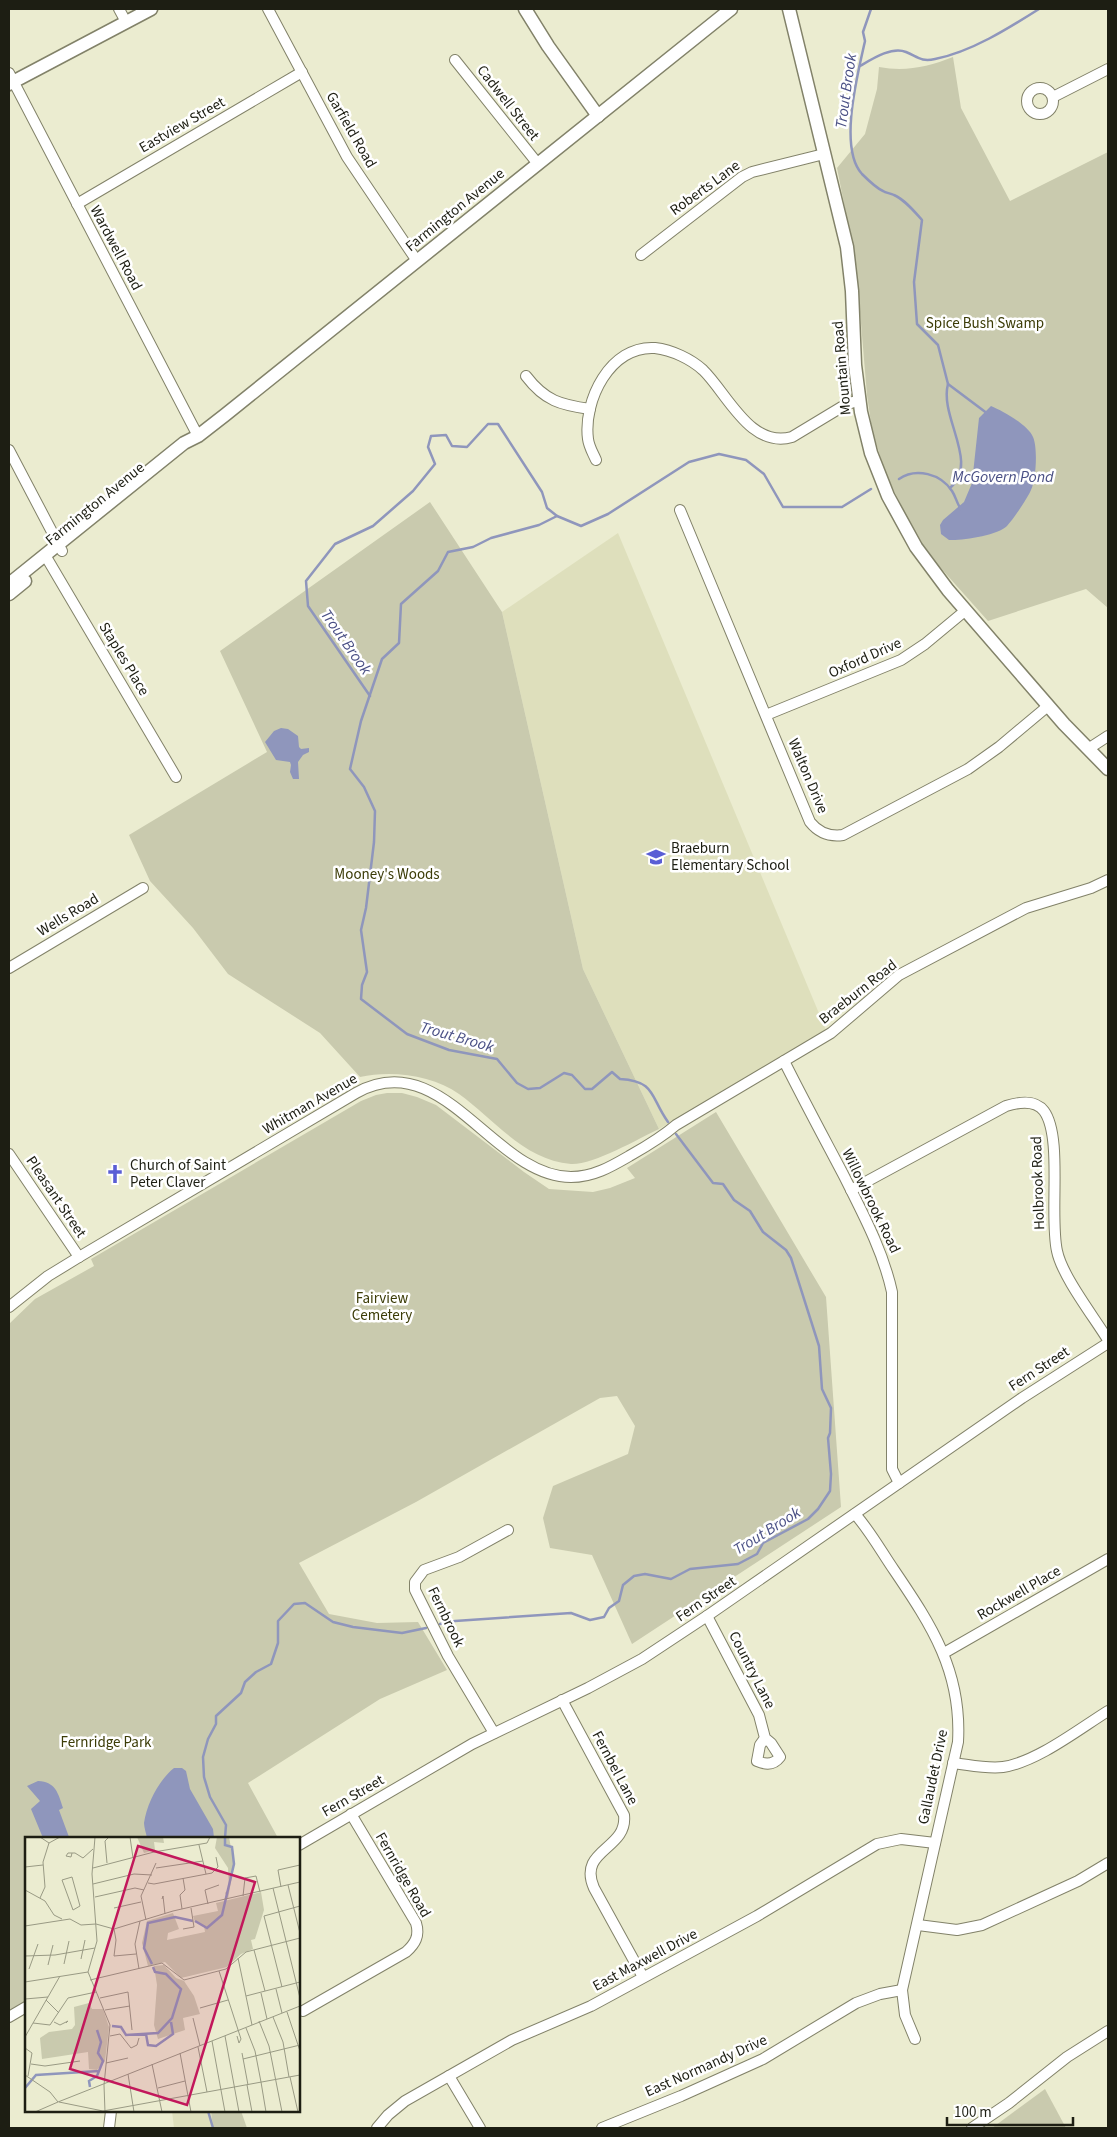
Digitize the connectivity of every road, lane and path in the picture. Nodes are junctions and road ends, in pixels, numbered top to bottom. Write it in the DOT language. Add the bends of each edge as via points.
graph roads {
  1 [pos="119,9"];
  2 [pos="150,9"];
  3 [pos="268,9"];
  4 [pos="525,9"];
  5 [pos="732,9"];
  6 [pos="788,9"];
  7 [pos="126,22"];
  8 [pos="455,60"];
  9 [pos="1108,69"];
  10 [pos="302,72"];
  11 [pos="10,79"];
  12 [pos="1053,97"];
  13 [pos="598,116"];
  14 [pos="824,154"];
  15 [pos="538,164"];
  16 [pos="77,204"];
  17 [pos="641,255"];
  18 [pos="417,261"];
  19 [pos="526,376"];
  20 [pos="859,400"];
  21 [pos="590,409"];
  22 [pos="198,436"];
  23 [pos="9,450"];
  24 [pos="596,460"];
  25 [pos="680,510"];
  26 [pos="60,548"];
  27 [pos="47,559"];
  28 [pos="9,584"];
  29 [pos="9,594"];
  30 [pos="966,610"];
  31 [pos="1048,706"];
  32 [pos="766,716"];
  33 [pos="1108,736"];
  34 [pos="1088,749"];
  35 [pos="1108,769"];
  36 [pos="176,777"];
  37 [pos="1108,880"];
  38 [pos="143,888"];
  39 [pos="9,968"];
  40 [pos="784,1061"];
  41 [pos="664,1136"];
  42 [pos="9,1154"];
  43 [pos="851,1190"];
  44 [pos="79,1257"];
  45 [pos="9,1307"];
  46 [pos="1108,1342"];
  47 [pos="899,1483"];
  48 [pos="854,1514"];
  49 [pos="508,1530"];
  50 [pos="1108,1559"];
  51 [pos="707,1616"];
  52 [pos="944,1653"];
  53 [pos="562,1700"];
  54 [pos="1108,1711"];
  55 [pos="494,1733"];
  56 [pos="765,1738"];
  57 [pos="954,1763"];
  58 [pos="351,1814"];
  59 [pos="935,1843"];
  60 [pos="300,1844"];
  61 [pos="1108,1863"];
  62 [pos="918,1925"];
  63 [pos="643,1977"];
  64 [pos="902,1990"];
  65 [pos="25,2008"];
  66 [pos="303,2011"];
  67 [pos="9,2017"];
  68 [pos="1108,2031"];
  69 [pos="915,2040"];
  70 [pos="449,2076"];
  71 [pos="111,2112"];
  72 [pos="110,2128"];
  73 [pos="377,2128"];
  74 [pos="480,2128"];
  75 [pos="602,2128"];
  76 [pos="972,2128"];
  1 -- 7 [label="street"];
  2 -- 7 [label="main road"];
  3 -- 10 [label="street, Garfield Road"];
  4 -- 13 [label="main road"];
  5 -- 13 [label="main road, Farmington Avenue"];
  6 -- 14 [label="main road, Mountain Road"];
  7 -- 11 [label="main road"];
  8 -- 15 [label="street, Cadwell Street"];
  9 -- 12 [label="street"];
  10 -- 16 [label="street, Eastview Street"];
  10 -- 18 [label="street, Garfield Road" via="347,157"];
  11 -- 16 [label="street, Wardwell Road"];
  13 -- 15 [label="main road, Farmington Avenue"];
  14 -- 17 [label="street, Roberts Lane" via="742,177"];
  14 -- 20 [label="main road, Mountain Road" via="850,267"];
  15 -- 18 [label="main road, Farmington Avenue"];
  16 -- 22 [label="street, Wardwell Road"];
  18 -- 22 [label="main road, Farmington Avenue"];
  19 -- 21 [label="street" via="551,400"];
  20 -- 21 [label="street" via="792,437 775,439 740,417 704,371 693,362 655,348 639,350 615,364 597,387"];
  20 -- 30 [label="main road, Mountain Road" via="874,462 902,524 929,566"];
  21 -- 24 [label="street" via="588,437"];
  22 -- 26 [label="main road, Farmington Avenue" via="184,443"];
  23 -- 26 [label="street"];
  25 -- 32 [label="street, Walton Drive"];
  26 -- 27 [label="main road, Farmington Avenue"];
  27 -- 28 [label="main road, Farmington Avenue"];
  27 -- 29 [label="main road, Farmington Avenue"];
  27 -- 36 [label="street, Staples Place"];
  30 -- 31 [label="main road, Mountain Road"];
  30 -- 32 [label="street, Oxford Drive" via="901,660"];
  31 -- 32 [label="street, Walton Drive" via="968,769 836,836 820,832 810,822"];
  31 -- 34 [label="main road, Mountain Road"];
  33 -- 34 [label="street"];
  34 -- 35 [label="main road, Mountain Road"];
  37 -- 40 [label="street, Braeburn Road" via="1026,908 899,976 831,1033"];
  38 -- 39 [label="street, Wells Road"];
  40 -- 41 [label="street, Braeburn Road" via="676,1125"];
  40 -- 43 [label="street, Willowbrook Road"];
  41 -- 44 [label="street, Whitman Avenue" via="592,1175 553,1175 524,1162 437,1094 406,1084 380,1084 356,1093"];
  42 -- 44 [label="street, Pleasant Street"];
  43 -- 46 [label="street, Holbrook Road" via="1006,1106 1027,1102 1037,1105 1048,1117 1053,1135 1057,1252"];
  43 -- 47 [label="street, Willowbrook Road" via="882,1255 892,1292 892,1469"];
  44 -- 45 [label="street, Whitman Avenue" via="48,1276"];
  46 -- 47 [label="street, Fern Street"];
  47 -- 48 [label="street, Fern Street"];
  48 -- 51 [label="street, Fern Street"];
  48 -- 52 [label="street, Gallaudet Drive" via="921,1609"];
  49 -- 55 [label="street, Fernbrook" via="459,1557 424,1570 415,1582 415,1590 448,1656"];
  50 -- 52 [label="street, Rockwell Place"];
  51 -- 53 [label="street, Fern Street" via="642,1659"];
  51 -- 56 [label="street, Country Lane" via="759,1715"];
  52 -- 57 [label="street, Gallaudet Drive" via="959,1723"];
  53 -- 55 [label="street, Fern Street"];
  53 -- 63 [label="street, Fernbel Lane" via="624,1815 622,1832 594,1860 590,1875"];
  54 -- 57 [label="street" via="1023,1762 992,1768"];
  55 -- 58 [label="street, Fern Street"];
  57 -- 59 [label="street, Gallaudet Drive"];
  58 -- 60 [label="street, Fern Street"];
  58 -- 66 [label="street, Fernridge Road" via="416,1923 418,1935 406,1952"];
  59 -- 62 [label="street, Gallaudet Drive"];
  59 -- 63 [label="street, East Maxwell Drive" via="901,1839 877,1844 757,1916"];
  61 -- 62 [label="street" via="1078,1881 982,1925 957,1930"];
  62 -- 64 [label="street, Gallaudet Drive"];
  63 -- 70 [label="street, East Maxwell Drive" via="582,2010 512,2040"];
  64 -- 69 [label="street, Gallaudet Drive" via="905,2015"];
  64 -- 75 [label="street, East Normandy Drive" via="856,2003 763,2059"];
  65 -- 67 [label="street"];
  68 -- 76 [label="street" via="1067,2057 1009,2104"];
  70 -- 73 [label="street, East Maxwell Drive" via="405,2101"];
  70 -- 74 [label="street"];
  71 -- 72 [label="street"];
}
